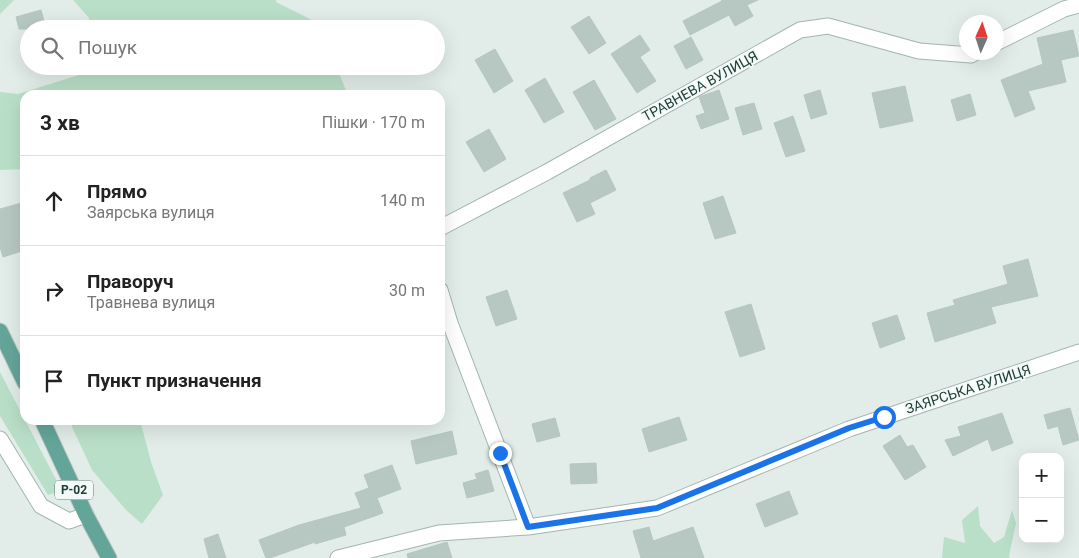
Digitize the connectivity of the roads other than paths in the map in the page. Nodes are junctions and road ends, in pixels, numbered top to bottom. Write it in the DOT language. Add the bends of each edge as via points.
graph roads {
  1 [pos="1079,5"];
  2 [pos="1004,39"];
  3 [pos="959,54"];
  4 [pos="445,225"];
  5 [pos="445,306"];
  6 [pos="0,331"];
  7 [pos="1079,352"];
  8 [pos="20,373"];
  9 [pos="44,425"];
  10 [pos="0,439"];
  11 [pos="86,515"];
  12 [pos="528,527"];
  13 [pos="109,558"];
  14 [pos="338,558"];
  1 -- 2 [label="street"];
  3 -- 4 [label="street, ТРАВНЕВА ВУЛИЦЯ" via="919,51 828,26 800,30"];
  5 -- 12 [label="street"];
  6 -- 8 [label="main road"];
  7 -- 12 [label="street, ЗАЯРСЬКА ВУЛИЦЯ" via="849,428 657,508"];
  9 -- 11 [label="main road, Р-02"];
  10 -- 11 [label="street" via="41,506 69,521"];
  11 -- 13 [label="main road, Р-02"];
  12 -- 14 [label="street, ЗАЯРСЬКА ВУЛИЦЯ" via="439,534"];
}
